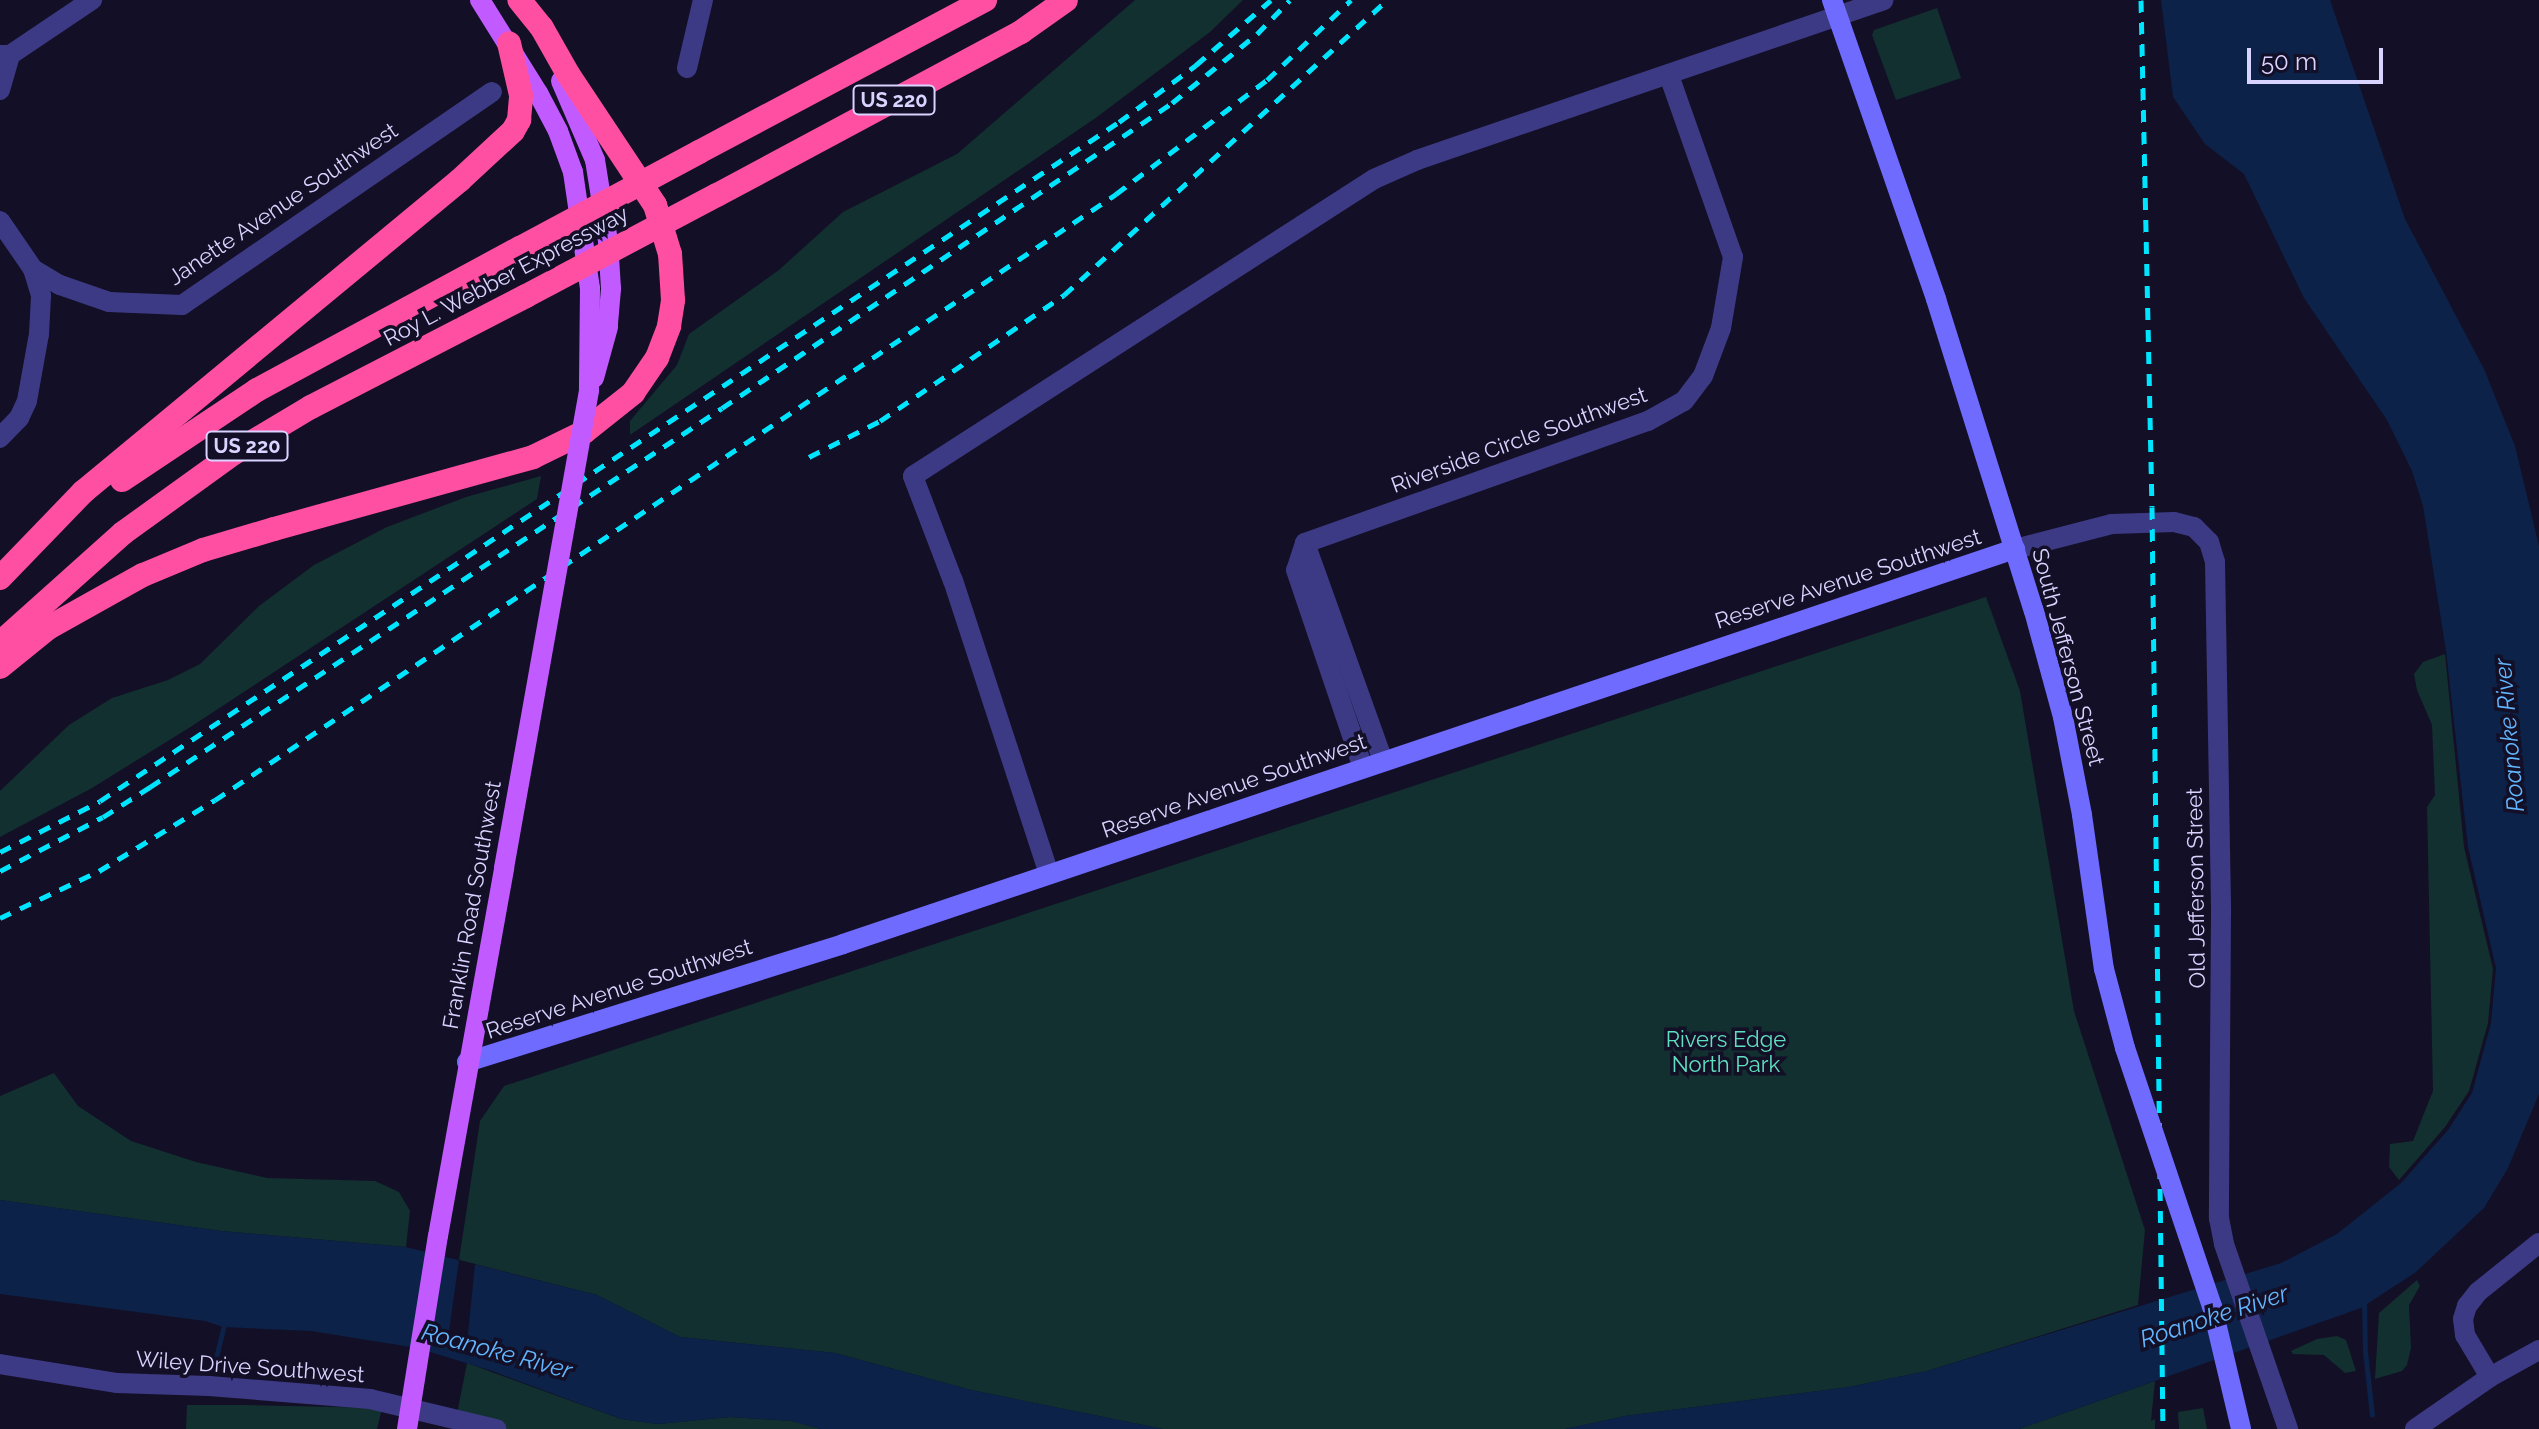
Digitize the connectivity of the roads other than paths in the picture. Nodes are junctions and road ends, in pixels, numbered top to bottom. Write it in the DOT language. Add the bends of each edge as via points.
graph roads {
  1 [pos="92,0"];
  2 [pos="480,0"];
  3 [pos="518,0"];
  4 [pos="703,0"];
  5 [pos="985,0"];
  6 [pos="1066,0"];
  7 [pos="1883,0"];
  8 [pos="1834,8"];
  9 [pos="509,43"];
  10 [pos="5,55"];
  11 [pos="687,68"];
  12 [pos="1669,75"];
  13 [pos="0,90"];
  14 [pos="492,92"];
  15 [pos="0,221"];
  16 [pos="33,269"];
  17 [pos="589,390"];
  18 [pos="0,438"];
  19 [pos="2015,549"];
  20 [pos="0,580"];
  21 [pos="0,643"];
  22 [pos="0,667"];
  23 [pos="1373,764"];
  24 [pos="1049,874"];
  25 [pos="467,1062"];
  26 [pos="2539,1243"];
  27 [pos="2539,1350"];
  28 [pos="0,1364"];
  29 [pos="2490,1377"];
  30 [pos="407,1429"];
  31 [pos="496,1429"];
  32 [pos="2241,1429"];
  33 [pos="2288,1429"];
  34 [pos="2415,1429"];
  1 -- 10 [label="street"];
  2 -- 9 [label="main road, Franklin Road Southwest"];
  3 -- 17 [label="main road, Franklin Road Southwest" via="572,100 603,196 611,289 605,345"];
  3 -- 22 [label="highway" via="542,28 647,192 670,254 669,326 657,358 633,393 584,432 533,457 203,550 143,575 60,620"];
  4 -- 11 [label="street"];
  5 -- 20 [label="highway, Roy L. Webber Expressway / US 220, bridge" via="281,376 200,425 91,503"];
  6 -- 21 [label="highway, Roy L. Webber Expressway / US 220, bridge" via="1021,32 311,407 234,453 123,533"];
  7 -- 8 [label="street"];
  8 -- 12 [label="street"];
  8 -- 19 [label="main road, South Jefferson Street" via="1936,299"];
  9 -- 17 [label="main road, Franklin Road Southwest" via="558,131 573,172 590,288"];
  9 -- 20 [label="highway" via="521,95 513,131 83,492"];
  10 -- 13 [label="street"];
  12 -- 23 [label="street, Riverside Circle Southwest" via="1733,257 1721,328 1703,376 1684,401 1648,421 1305,543"];
  12 -- 24 [label="street" via="1374,179 913,476"];
  14 -- 16 [label="street, Janette Avenue Southwest" via="182,305 109,302"];
  15 -- 16 [label="street"];
  16 -- 18 [label="street" via="41,296 27,401"];
  17 -- 25 [label="main road, Franklin Road Southwest, bridge"];
  19 -- 23 [label="main road, Reserve Avenue Southwest"];
  19 -- 32 [label="main road, South Jefferson Street, bridge" via="2066,731 2104,969 2125,1048 2212,1306"];
  19 -- 33 [label="street, Old Jefferson Street" via="2112,524 2174,522 2194,527 2209,542 2215,562 2221,913 2219,1218"];
  23 -- 24 [label="main road, Reserve Avenue Southwest"];
  24 -- 25 [label="main road, Reserve Avenue Southwest"];
  25 -- 30 [label="main road, Franklin Road Southwest, bridge"];
  26 -- 29 [label="street" via="2467,1306 2465,1335"];
  27 -- 29 [label="street"];
  28 -- 31 [label="street, Wiley Drive Southwest" via="117,1383 334,1394"];
  29 -- 34 [label="street"];
}
